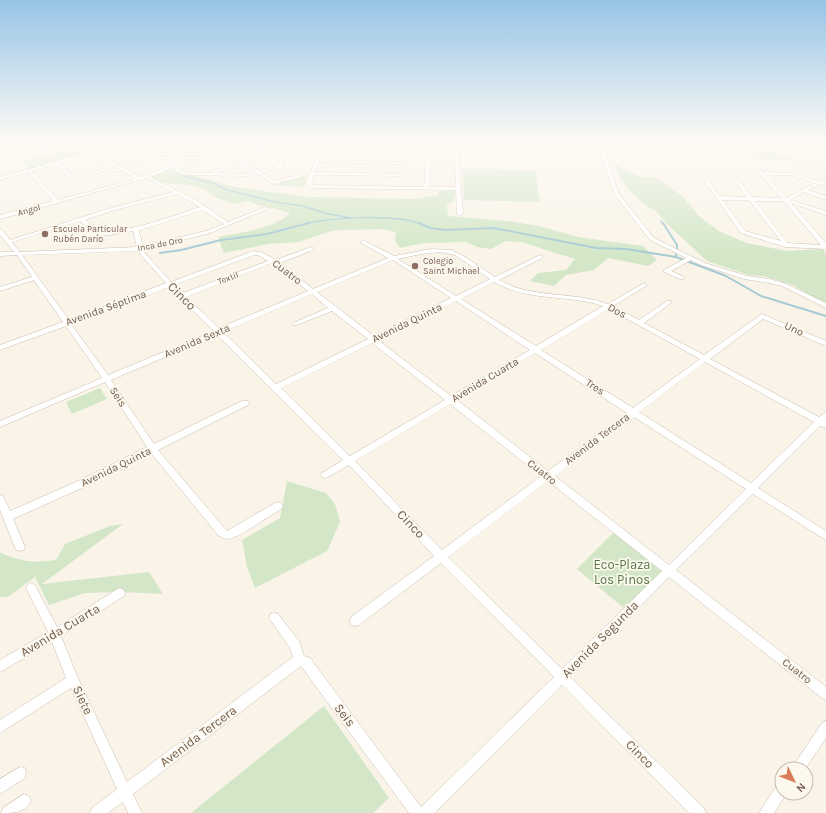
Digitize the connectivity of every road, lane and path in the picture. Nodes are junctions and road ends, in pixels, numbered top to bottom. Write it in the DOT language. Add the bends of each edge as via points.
graph roads {
  1 [pos="36,180"];
  2 [pos="136,180"];
  3 [pos="152,180"];
  4 [pos="269,180"];
  5 [pos="289,180"];
  6 [pos="310,180"];
  7 [pos="397,180"];
  8 [pos="427,180"];
  9 [pos="458,180"];
  10 [pos="612,180"];
  11 [pos="706,180"];
  12 [pos="736,180"];
  13 [pos="768,180"];
  14 [pos="812,180"];
  15 [pos="824,180"];
  16 [pos="819,182"];
  17 [pos="826,185"];
  18 [pos="396,188"];
  19 [pos="426,189"];
  20 [pos="458,189"];
  21 [pos="805,191"];
  22 [pos="176,193"];
  23 [pos="718,198"];
  24 [pos="826,198"];
  25 [pos="750,199"];
  26 [pos="786,200"];
  27 [pos="57,202"];
  28 [pos="203,208"];
  29 [pos="267,208"];
  30 [pos="826,213"];
  31 [pos="460,214"];
  32 [pos="0,218"];
  33 [pos="81,219"];
  34 [pos="228,224"];
  35 [pos="137,230"];
  36 [pos="0,231"];
  37 [pos="8,242"];
  38 [pos="363,242"];
  39 [pos="785,245"];
  40 [pos="826,247"];
  41 [pos="140,249"];
  42 [pos="311,249"];
  43 [pos="257,252"];
  44 [pos="18,253"];
  45 [pos="0,254"];
  46 [pos="540,257"];
  47 [pos="393,258"];
  48 [pos="691,258"];
  49 [pos="274,262"];
  50 [pos="34,278"];
  51 [pos="682,278"];
  52 [pos="494,280"];
  53 [pos="170,284"];
  54 [pos="644,285"];
  55 [pos="0,289"];
  56 [pos="312,291"];
  57 [pos="182,296"];
  58 [pos="456,298"];
  59 [pos="669,302"];
  60 [pos="608,306"];
  61 [pos="826,306"];
  62 [pos="333,308"];
  63 [pos="762,316"];
  64 [pos="66,323"];
  65 [pos="639,323"];
  66 [pos="295,324"];
  67 [pos="218,332"];
  68 [pos="373,339"];
  69 [pos="826,344"];
  70 [pos="0,348"];
  71 [pos="536,349"];
  72 [pos="705,359"];
  73 [pos="107,379"];
  74 [pos="275,388"];
  75 [pos="450,400"];
  76 [pos="245,403"];
  77 [pos="634,412"];
  78 [pos="824,420"];
  79 [pos="0,424"];
  80 [pos="153,449"];
  81 [pos="349,460"];
  82 [pos="325,475"];
  83 [pos="548,476"];
  84 [pos="752,488"];
  85 [pos="0,500"];
  86 [pos="278,506"];
  87 [pos="8,517"];
  88 [pos="826,536"];
  89 [pos="20,547"];
  90 [pos="442,556"];
  91 [pos="669,571"];
  92 [pos="31,588"];
  93 [pos="120,593"];
  94 [pos="274,618"];
  95 [pos="355,620"];
  96 [pos="56,634"];
  97 [pos="300,660"];
  98 [pos="0,666"];
  99 [pos="562,677"];
  100 [pos="73,680"];
  101 [pos="826,694"];
  102 [pos="0,727"];
  103 [pos="826,727"];
  104 [pos="802,761"];
  105 [pos="20,773"];
  106 [pos="0,787"];
  107 [pos="125,791"];
  108 [pos="24,801"];
  109 [pos="774,801"];
  110 [pos="8,813"];
  111 [pos="97,813"];
  112 [pos="134,813"];
  113 [pos="417,813"];
  114 [pos="425,813"];
  115 [pos="699,813"];
  116 [pos="766,813"];
  1 -- 27 [label="street"];
  2 -- 27 [label="street, Angol"];
  3 -- 22 [label="street"];
  4 -- 5 [label="street" via="275,184"];
  6 -- 18 [label="street" via="309,185"];
  7 -- 18 [label="street"];
  8 -- 19 [label="street"];
  9 -- 20 [label="street"];
  10 -- 48 [label="street" via="617,194 652,239"];
  11 -- 23 [label="street"];
  12 -- 25 [label="street"];
  13 -- 26 [label="street"];
  14 -- 16 [label="street"];
  15 -- 16 [label="street"];
  16 -- 17 [label="street"];
  16 -- 21 [label="street"];
  18 -- 19 [label="street"];
  19 -- 20 [label="street"];
  20 -- 31 [label="street"];
  21 -- 24 [label="street"];
  21 -- 26 [label="street"];
  22 -- 28 [label="street"];
  22 -- 33 [label="street"];
  23 -- 25 [label="street"];
  23 -- 39 [label="street" via="741,231"];
  25 -- 26 [label="street"];
  25 -- 39 [label="street"];
  26 -- 30 [label="street"];
  26 -- 40 [label="street"];
  27 -- 32 [label="street, Angol"];
  28 -- 34 [label="street"];
  28 -- 35 [label="street, Inca de Oro"];
  29 -- 34 [label="street, Inca de Oro"];
  33 -- 35 [label="street, Inca de Oro" via="98,234"];
  33 -- 37 [label="street"];
  34 -- 41 [label="street, Inca de Oro" via="192,237"];
  35 -- 41 [label="street, Cinco"];
  36 -- 37 [label="street, Seis"];
  37 -- 44 [label="street, Seis"];
  38 -- 47 [label="street, Tres"];
  39 -- 40 [label="street"];
  41 -- 44 [label="street, Inca de Oro"];
  41 -- 53 [label="street, Cinco"];
  42 -- 49 [label="street, Textil"];
  43 -- 49 [label="street, Cuatro"];
  43 -- 53 [label="street, Avenida Séptima"];
  44 -- 45 [label="street, Inca de Oro"];
  44 -- 50 [label="street, Seis"];
  46 -- 52 [label="street, Avenida Quinta"];
  47 -- 52 [label="street, Dos" via="447,251 465,259"];
  47 -- 56 [label="street, Avenida Sexta"];
  47 -- 58 [label="street, Tres"];
  48 -- 51 [label="street" via="666,271"];
  48 -- 61 [label="street" via="746,278 784,285"];
  49 -- 56 [label="street, Cuatro"];
  49 -- 57 [label="street, Textil"];
  50 -- 55 [label="street"];
  50 -- 64 [label="street, Seis"];
  52 -- 58 [label="street, Avenida Quinta"];
  52 -- 60 [label="street, Dos" via="520,291 582,298"];
  53 -- 57 [label="street, Cinco"];
  53 -- 64 [label="street, Avenida Séptima"];
  54 -- 60 [label="street, Avenida Cuarta"];
  56 -- 62 [label="street, Cuatro"];
  56 -- 67 [label="street, Avenida Sexta"];
  57 -- 67 [label="street, Cinco"];
  58 -- 68 [label="street, Avenida Quinta"];
  58 -- 71 [label="street, Tres"];
  59 -- 65 [label="street"];
  60 -- 65 [label="street, Dos"];
  60 -- 71 [label="street, Avenida Cuarta"];
  62 -- 66 [label="street"];
  62 -- 68 [label="street, Cuatro"];
  63 -- 69 [label="street, Uno"];
  63 -- 72 [label="street, Avenida Tercera"];
  64 -- 70 [label="street, Avenida Séptima"];
  64 -- 73 [label="street, Seis"];
  65 -- 72 [label="street, Dos"];
  67 -- 73 [label="street, Avenida Sexta"];
  67 -- 74 [label="street, Cinco"];
  68 -- 74 [label="street, Avenida Quinta"];
  68 -- 75 [label="street, Cuatro"];
  71 -- 75 [label="street, Avenida Cuarta"];
  71 -- 77 [label="street, Tres"];
  72 -- 77 [label="street, Avenida Tercera"];
  72 -- 78 [label="street, Dos"];
  73 -- 79 [label="street, Avenida Sexta"];
  73 -- 80 [label="street, Seis"];
  74 -- 81 [label="street, Cinco"];
  75 -- 81 [label="street, Avenida Cuarta"];
  75 -- 83 [label="street, Cuatro"];
  76 -- 80 [label="street, Avenida Quinta"];
  77 -- 83 [label="street, Avenida Tercera"];
  77 -- 84 [label="street, Tres"];
  78 -- 84 [label="street, Avenida Segunda"];
  80 -- 86 [label="street, Seis" via="226,535"];
  80 -- 87 [label="street, Avenida Quinta"];
  81 -- 82 [label="street, Avenida Cuarta"];
  81 -- 90 [label="street, Cinco"];
  83 -- 90 [label="street, Avenida Tercera"];
  83 -- 91 [label="street, Cuatro"];
  84 -- 88 [label="street, Tres"];
  84 -- 91 [label="street, Avenida Segunda"];
  85 -- 87 [label="street"];
  87 -- 89 [label="street"];
  90 -- 95 [label="street, Avenida Tercera"];
  90 -- 99 [label="street, Cinco"];
  91 -- 99 [label="street, Avenida Segunda"];
  91 -- 101 [label="street, Cuatro"];
  92 -- 96 [label="street, Siete"];
  93 -- 96 [label="street, Avenida Cuarta"];
  94 -- 97 [label="street, Seis" via="295,645"];
  96 -- 98 [label="street, Avenida Cuarta"];
  96 -- 100 [label="street, Siete"];
  97 -- 107 [label="street, Avenida Tercera"];
  97 -- 113 [label="street, Seis" via="306,662"];
  99 -- 114 [label="street, Avenida Segunda"];
  99 -- 115 [label="street, Cinco"];
  100 -- 102 [label="street"];
  100 -- 107 [label="street, Siete"];
  103 -- 104 [label="street"];
  105 -- 106 [label="street"];
  107 -- 111 [label="street, Avenida Tercera"];
  107 -- 112 [label="street, Siete"];
  108 -- 110 [label="street"];
  109 -- 116 [label="street"];
}
